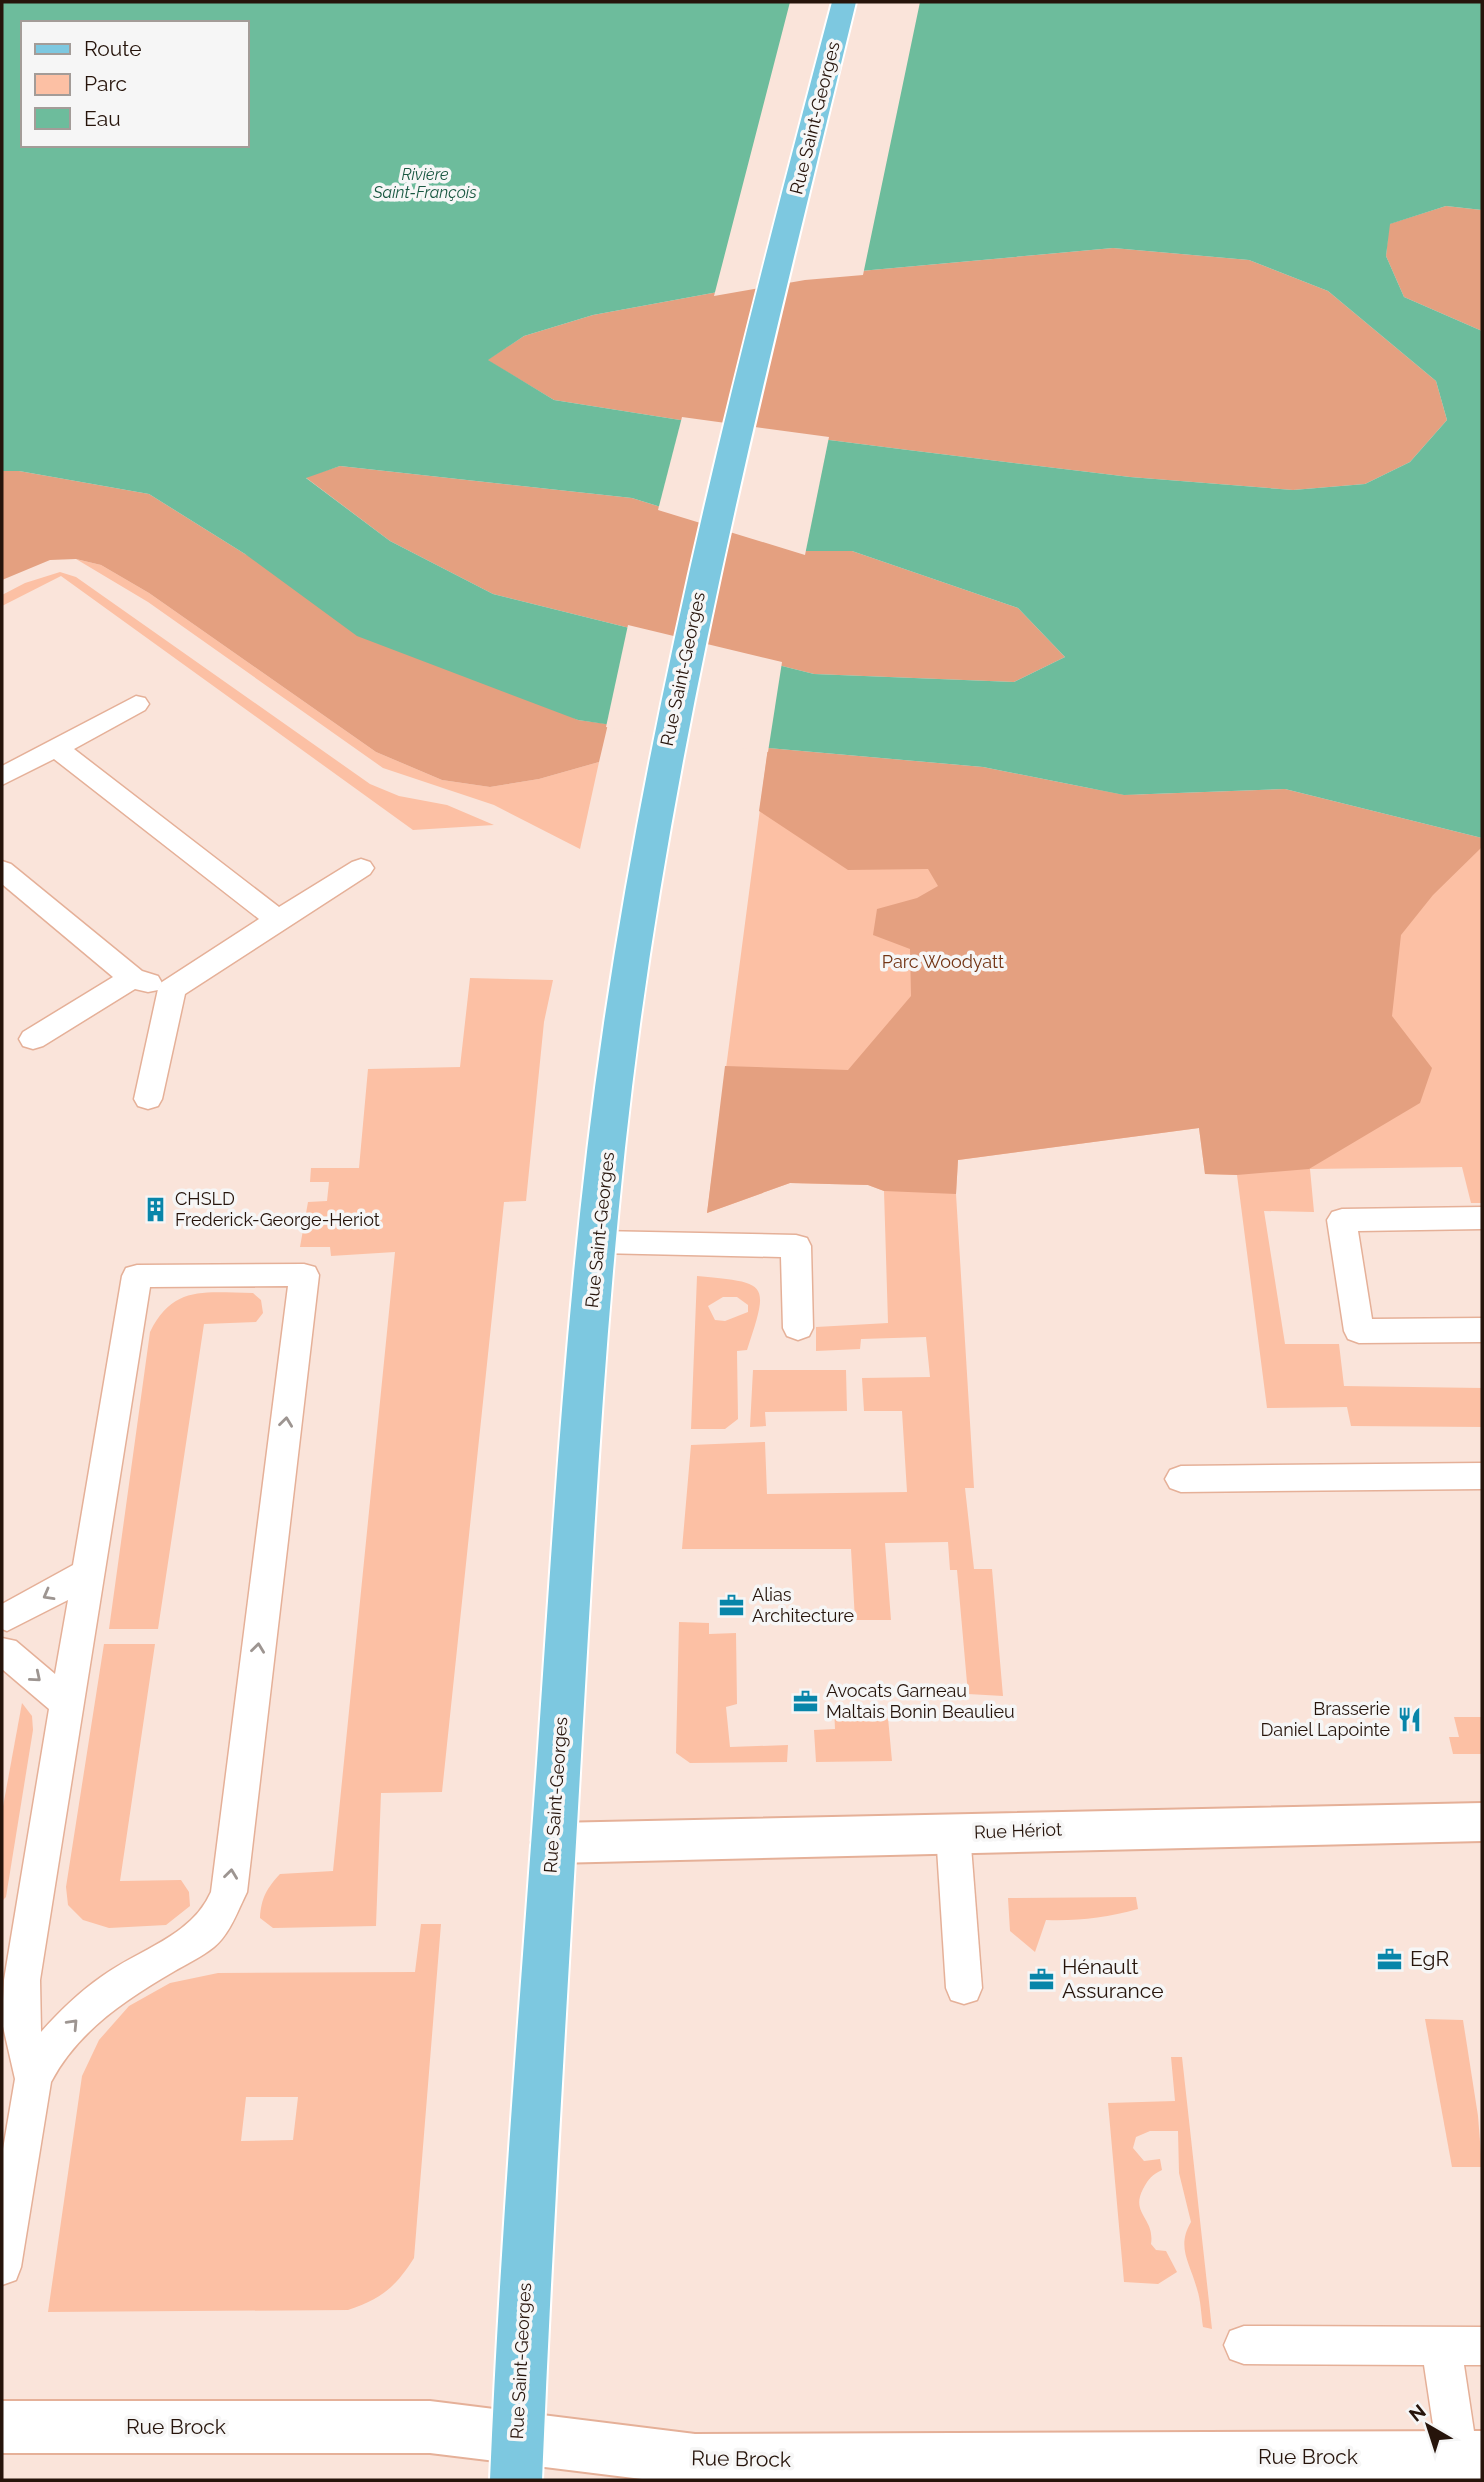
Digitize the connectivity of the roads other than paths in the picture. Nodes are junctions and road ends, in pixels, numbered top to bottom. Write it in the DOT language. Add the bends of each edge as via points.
graph roads {
  1 [pos="844,2"];
  2 [pos="136,704"];
  3 [pos="55,747"];
  4 [pos="2,777"];
  5 [pos="361,868"];
  6 [pos="2,870"];
  7 [pos="278,920"];
  8 [pos="132,978"];
  9 [pos="172,989"];
  10 [pos="33,1039"];
  11 [pos="148,1098"];
  12 [pos="1482,1218"];
  13 [pos="598,1242"];
  14 [pos="798,1328"];
  15 [pos="1482,1330"];
  16 [pos="1482,1476"];
  17 [pos="1181,1479"];
  18 [pos="88,1573"];
  19 [pos="7,1617"];
  20 [pos="4,1651"];
  21 [pos="67,1704"];
  22 [pos="1482,1822"];
  23 [pos="953,1833"];
  24 [pos="554,1843"];
  25 [pos="964,1988"];
  26 [pos="33,2079"];
  27 [pos="14,2117"];
  28 [pos="2,2267"];
  29 [pos="1244,2345"];
  30 [pos="1441,2345"];
  31 [pos="1482,2346"];
  32 [pos="2,2427"];
  33 [pos="1470,2457"];
  34 [pos="517,2459"];
  35 [pos="990,2469"];
  36 [pos="1366,2469"];
  1 -- 13 [label="main road, Rue Saint-Georges" via="702,574 667,741 621,1025"];
  2 -- 3 [label="lane"];
  3 -- 4 [label="lane"];
  3 -- 7 [label="lane"];
  5 -- 7 [label="lane"];
  6 -- 8 [label="lane"];
  7 -- 9 [label="lane"];
  8 -- 9 [label="lane"];
  8 -- 10 [label="lane"];
  9 -- 11 [label="lane"];
  12 -- 15 [label="lane" via="1342,1220 1359,1331"];
  13 -- 14 [label="lane" via="796,1246"];
  13 -- 24 [label="main road, Rue Saint-Georges"];
  16 -- 17 [label="lane"];
  18 -- 19 [label="lane, one-way"];
  18 -- 21 [label="lane"];
  26 -- 18 [label="lane, one-way" via="50,2049 79,2017 115,1987 203,1935 229,1892 304,1275 136,1276"];
  20 -- 21 [label="lane, one-way"];
  21 -- 26 [label="lane" via="22,1980 20,2022"];
  22 -- 23 [label="street, Rue Hériot"];
  23 -- 24 [label="street, Rue Hériot"];
  23 -- 25 [label="lane"];
  24 -- 34 [label="main road, Rue Saint-Georges"];
  26 -- 27 [label="lane"];
  27 -- 28 [label="lane"];
  29 -- 30 [label="lane"];
  30 -- 31 [label="lane"];
  30 -- 33 [label="lane"];
  32 -- 34 [label="street, Rue Brock" via="430,2427"];
  33 -- 36 [label="street, Rue Brock"];
  34 -- 35 [label="street, Rue Brock"];
  35 -- 36 [label="street, Rue Brock"];
}
